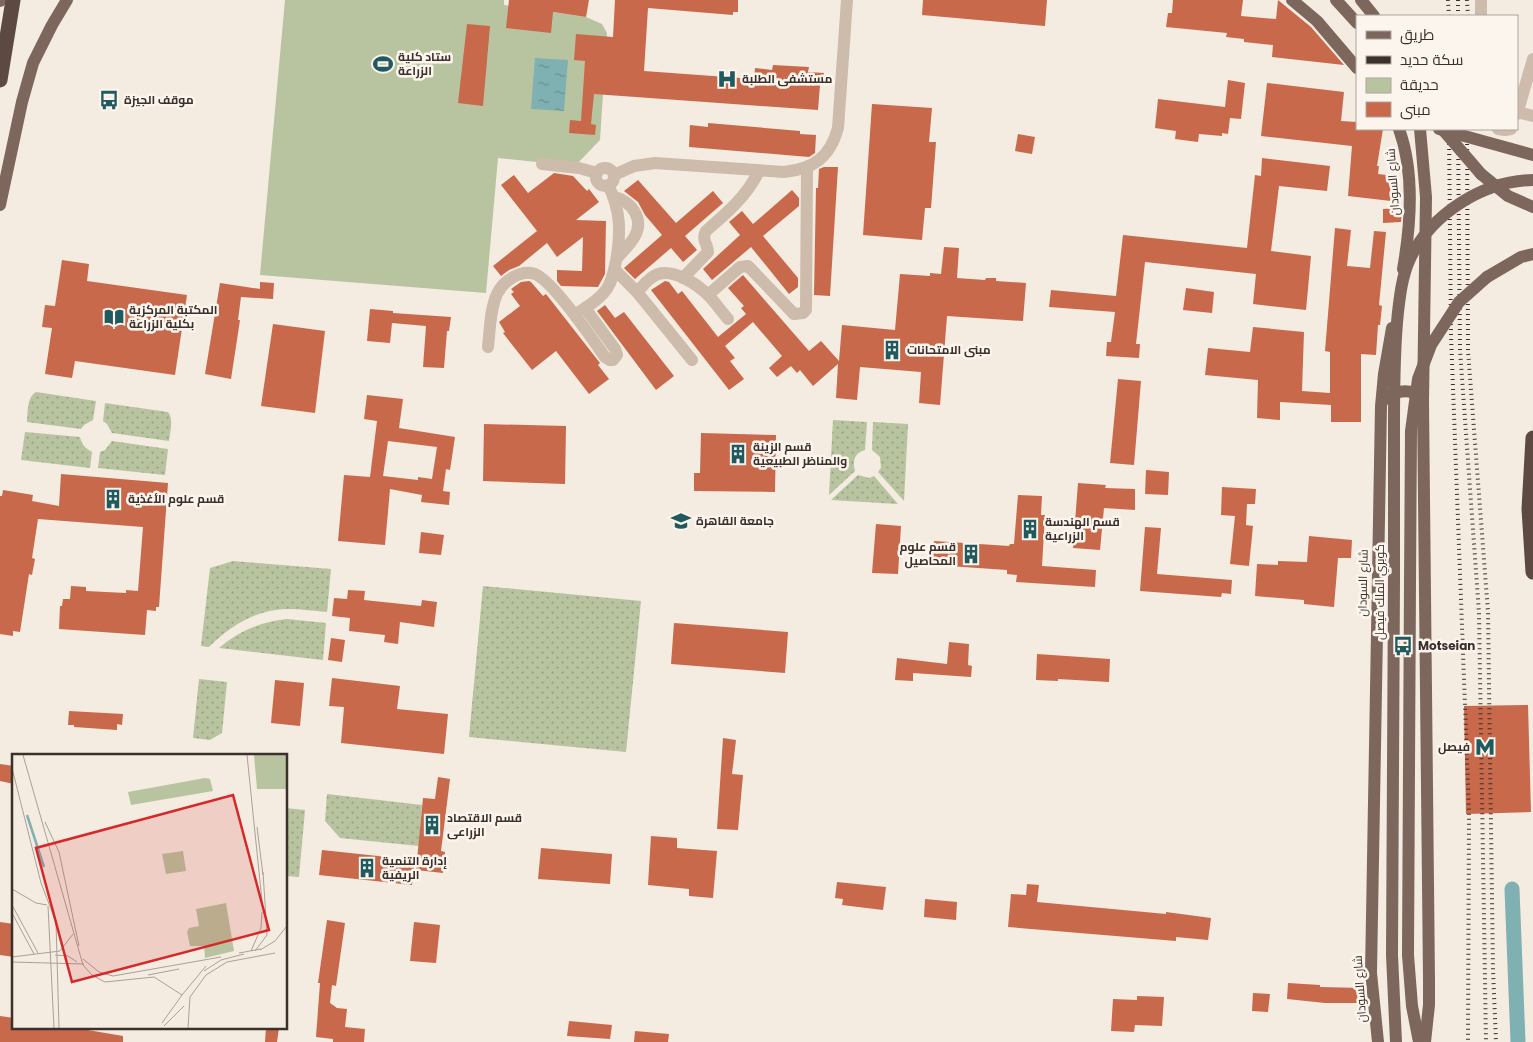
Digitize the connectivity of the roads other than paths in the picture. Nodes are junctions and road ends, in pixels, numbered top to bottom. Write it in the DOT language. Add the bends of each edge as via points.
graph roads {
  1 [pos="13,0"];
  2 [pos="67,0"];
  3 [pos="847,0"];
  4 [pos="1292,0"];
  5 [pos="1302,0"];
  6 [pos="1336,0"];
  7 [pos="1361,0"];
  8 [pos="1481,0"];
  9 [pos="1373,15"];
  10 [pos="1481,15"];
  11 [pos="1356,22"];
  12 [pos="1356,58"];
  13 [pos="1533,59"];
  14 [pos="1356,67"];
  15 [pos="0,80"];
  16 [pos="1518,110"];
  17 [pos="1518,113"];
  18 [pos="1533,116"];
  19 [pos="1399,130"];
  20 [pos="1420,130"];
  21 [pos="1441,130"];
  22 [pos="1444,130"];
  23 [pos="1533,155"];
  24 [pos="542,164"];
  25 [pos="808,167"];
  26 [pos="759,171"];
  27 [pos="611,180"];
  28 [pos="1533,180"];
  29 [pos="615,197"];
  30 [pos="0,205"];
  31 [pos="1533,206"];
  32 [pos="1533,254"];
  33 [pos="616,264"];
  34 [pos="683,278"];
  35 [pos="636,292"];
  36 [pos="708,295"];
  37 [pos="580,312"];
  38 [pos="728,319"];
  39 [pos="488,347"];
  40 [pos="692,360"];
  41 [pos="1423,402"];
  42 [pos="1381,406"];
  43 [pos="1533,438"];
  44 [pos="1533,572"];
  45 [pos="1378,1042"];
  46 [pos="1396,1042"];
  47 [pos="1419,1042"];
  48 [pos="1425,1042"];
  1 -- 15 [label="highway"];
  2 -- 30 [label="main road" via="33,63"];
  3 -- 25 [label="street" via="838,128 828,152"];
  4 -- 14 [label="main road" via="1317,21"];
  5 -- 12 [label="main road"];
  6 -- 11 [label="main road"];
  7 -- 9 [label="main road"];
  8 -- 10 [label="street"];
  13 -- 16 [label="street"];
  17 -- 18 [label="street"];
  19 -- 42 [label="main road, شارع السودان" via="1405,144 1409,176 1410,227"];
  20 -- 41 [label="main road" via="1426,197"];
  21 -- 31 [label="main road, bridge" via="1481,174 1508,196"];
  22 -- 23 [label="main road, bridge"];
  24 -- 27 [label="street" via="597,173 608,168"];
  25 -- 26 [label="street" via="784,172"];
  25 -- 36 [label="street" via="806,310 794,314 748,266 740,267"];
  26 -- 27 [label="street" via="655,163 634,166"];
  26 -- 34 [label="street" via="740,201 703,236 708,252"];
  27 -- 29 [label="street"];
  28 -- 46 [label="main road, كوبري الملك فيصل, bridge" via="1493,187 1466,200 1438,220 1423,237 1410,260 1402,285 1394,346 1392,955"];
  29 -- 33 [label="street" via="620,223"];
  29 -- 33 [label="street" via="633,208 638,221 636,235"];
  32 -- 47 [label="main road, bridge" via="1488,277 1459,302 1431,345 1418,379 1411,431 1408,955"];
  33 -- 35 [label="street"];
  33 -- 37 [label="street" via="607,289"];
  34 -- 35 [label="street" via="658,274"];
  34 -- 36 [label="street"];
  35 -- 40 [label="street"];
  36 -- 38 [label="street"];
  37 -- 37 [label="street" via="601,352 612,345"];
  37 -- 39 [label="street" via="542,278 525,273 514,277 498,292"];
  41 -- 42 [label="main road" via="1413,393 1400,391 1388,396"];
  41 -- 48 [label="main road" via="1429,980"];
  42 -- 45 [label="main road, شارع السودان" via="1371,973"];
  43 -- 44 [label="highway" via="1529,509"];
}
